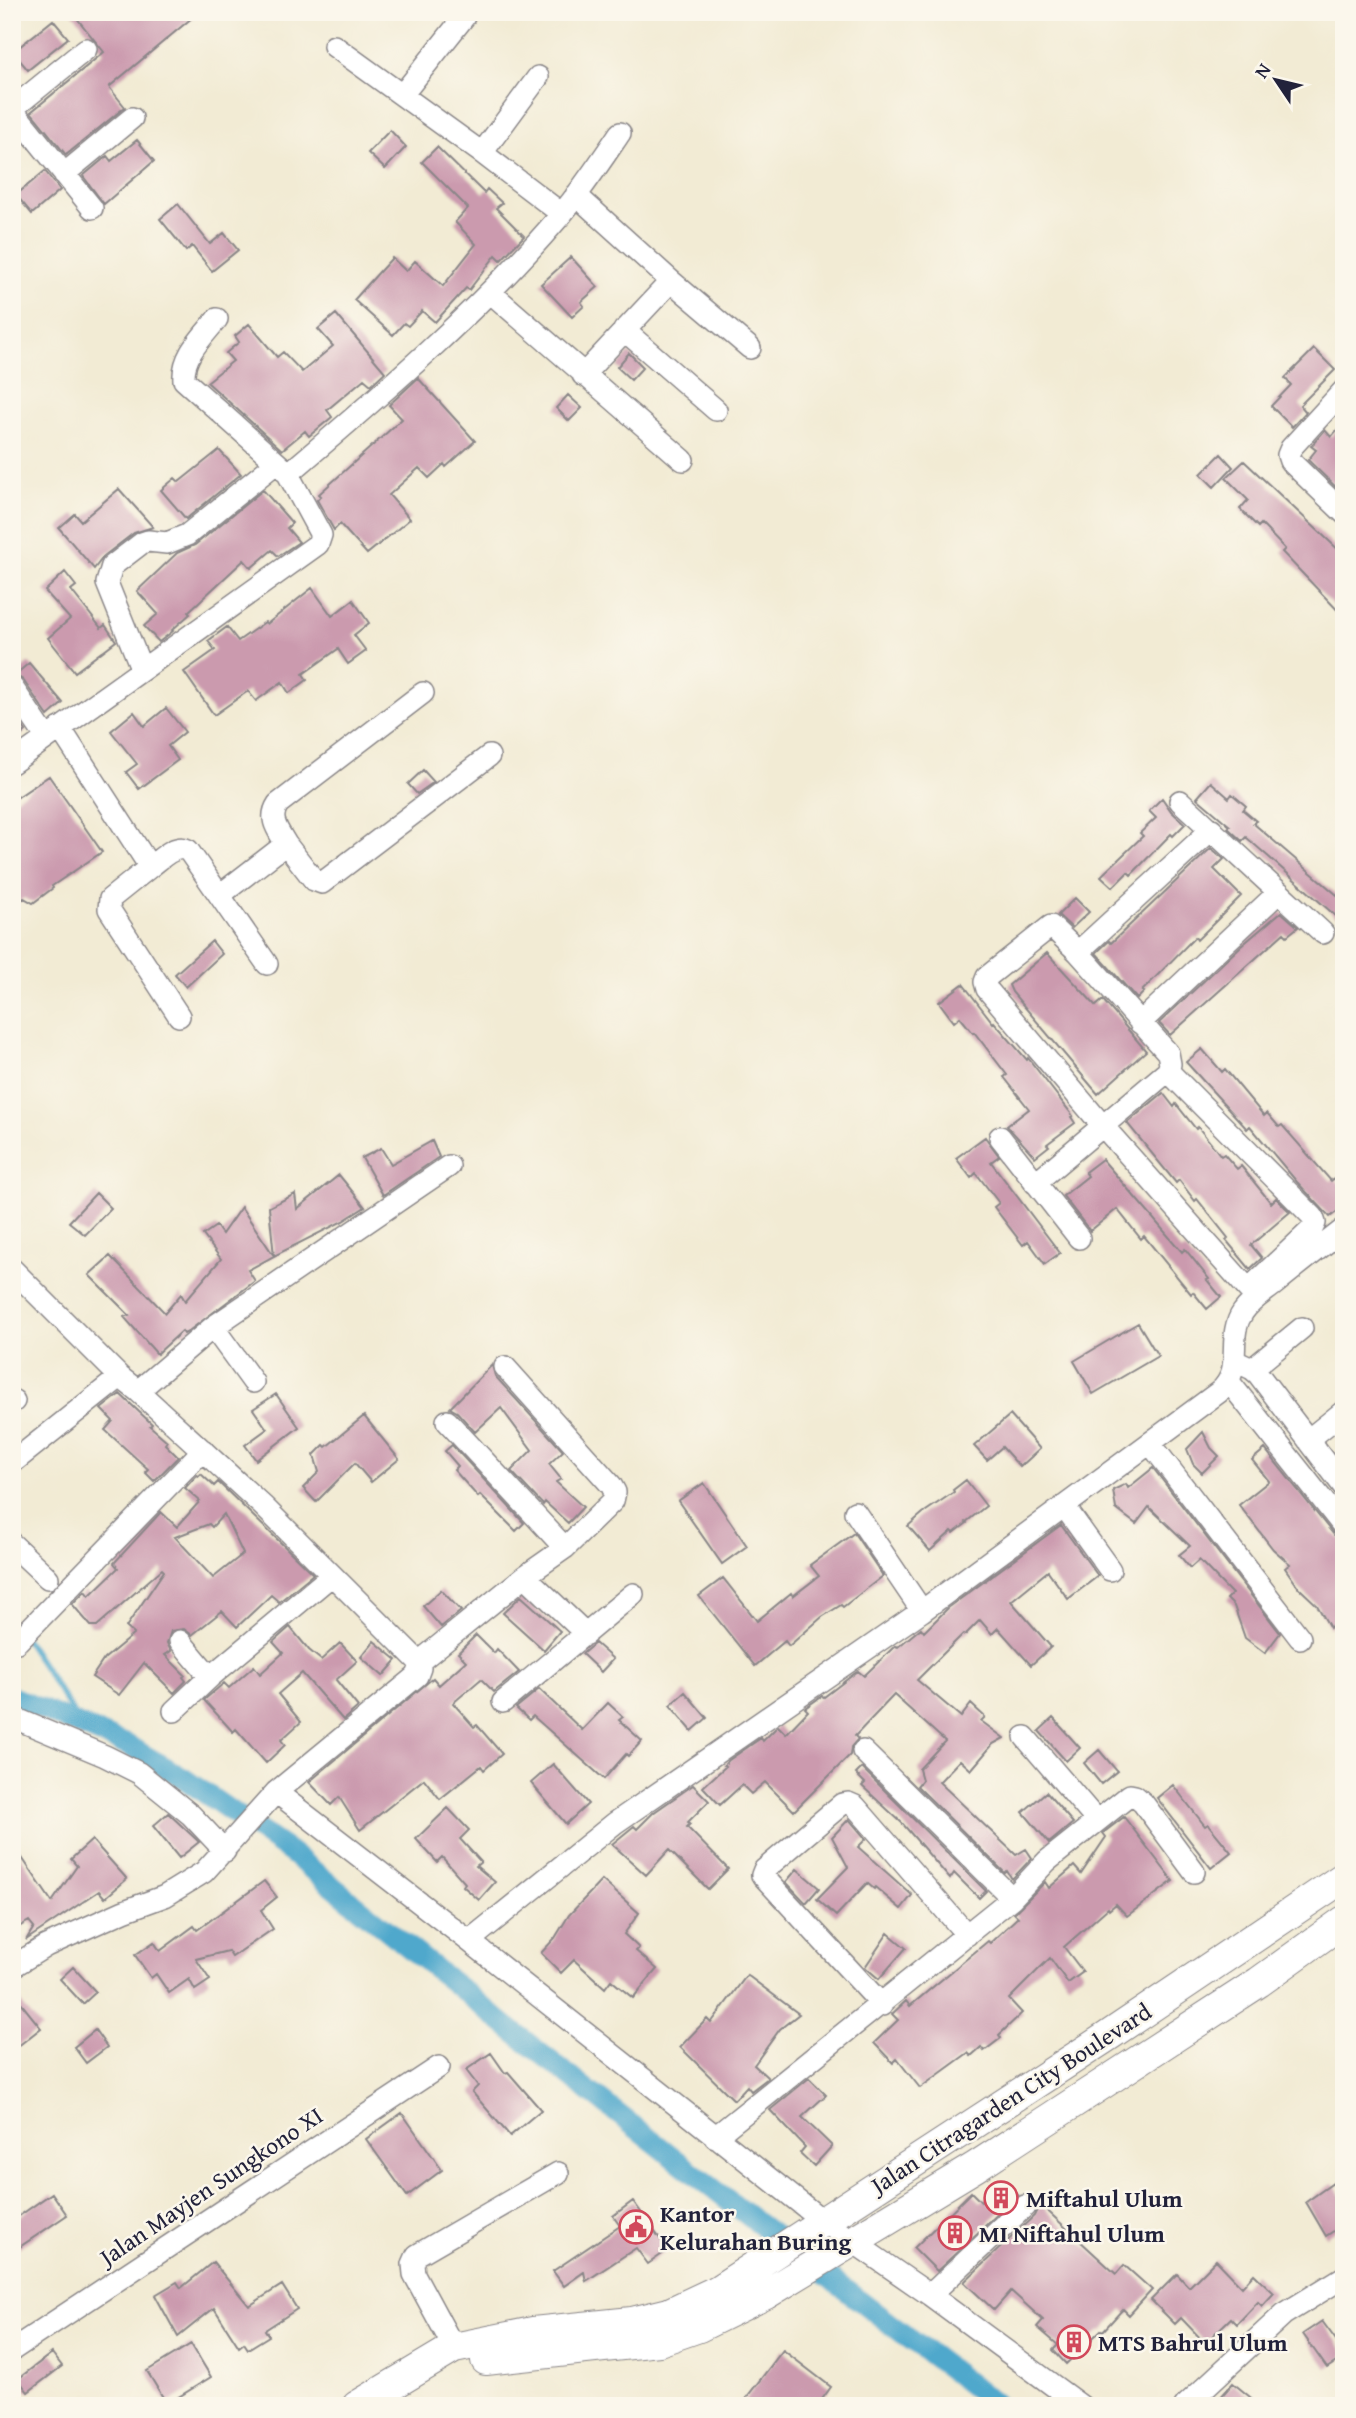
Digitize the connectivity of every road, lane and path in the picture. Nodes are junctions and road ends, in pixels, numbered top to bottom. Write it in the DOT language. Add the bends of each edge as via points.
graph roads {
  1 [pos="464,17"];
  2 [pos="334,46"];
  3 [pos="86,49"];
  4 [pos="538,77"];
  5 [pos="402,95"];
  6 [pos="12,109"];
  7 [pos="132,118"];
  8 [pos="620,134"];
  9 [pos="482,153"];
  10 [pos="64,174"];
  11 [pos="576,195"];
  12 [pos="92,208"];
  13 [pos="562,214"];
  14 [pos="671,281"];
  15 [pos="490,292"];
  16 [pos="218,319"];
  17 [pos="624,330"];
  18 [pos="750,348"];
  19 [pos="583,374"];
  20 [pos="1344,390"];
  21 [pos="716,410"];
  22 [pos="683,460"];
  23 [pos="282,468"];
  24 [pos="1344,513"];
  25 [pos="142,670"];
  26 [pos="12,687"];
  27 [pos="423,693"];
  28 [pos="53,733"];
  29 [pos="489,756"];
  30 [pos="12,763"];
  31 [pos="1180,801"];
  32 [pos="1212,829"];
  33 [pos="286,844"];
  34 [pos="150,867"];
  35 [pos="1279,892"];
  36 [pos="220,895"];
  37 [pos="1323,933"];
  38 [pos="1078,952"];
  39 [pos="267,964"];
  40 [pos="179,1016"];
  41 [pos="1140,1023"];
  42 [pos="1168,1071"];
  43 [pos="1102,1125"];
  44 [pos="1000,1137"];
  45 [pos="449,1166"];
  46 [pos="1035,1183"];
  47 [pos="1344,1229"];
  48 [pos="1079,1238"];
  49 [pos="12,1269"];
  50 [pos="1253,1294"];
  51 [pos="213,1326"];
  52 [pos="1302,1328"];
  53 [pos="1243,1365"];
  54 [pos="505,1367"];
  55 [pos="120,1377"];
  56 [pos="253,1381"];
  57 [pos="1230,1382"];
  58 [pos="138,1391"];
  59 [pos="1344,1411"];
  60 [pos="447,1421"];
  61 [pos="1308,1440"];
  62 [pos="1150,1443"];
  63 [pos="203,1450"];
  64 [pos="12,1463"];
  65 [pos="1344,1487"];
  66 [pos="1064,1506"];
  67 [pos="855,1512"];
  68 [pos="1344,1527"];
  69 [pos="12,1544"];
  70 [pos="565,1548"];
  71 [pos="1110,1570"];
  72 [pos="332,1576"];
  73 [pos="526,1576"];
  74 [pos="48,1578"];
  75 [pos="633,1594"];
  76 [pos="922,1611"];
  77 [pos="586,1634"];
  78 [pos="24,1636"];
  79 [pos="1300,1638"];
  80 [pos="180,1641"];
  81 [pos="419,1662"];
  82 [pos="209,1677"];
  83 [pos="503,1702"];
  84 [pos="174,1711"];
  85 [pos="12,1717"];
  86 [pos="1026,1737"];
  87 [pos="863,1751"];
  88 [pos="271,1798"];
  89 [pos="1097,1821"];
  90 [pos="227,1850"];
  91 [pos="1194,1872"];
  92 [pos="1344,1877"];
  93 [pos="1012,1898"];
  94 [pos="1344,1921"];
  95 [pos="967,1935"];
  96 [pos="470,1941"];
  97 [pos="12,1967"];
  98 [pos="882,2005"];
  99 [pos="439,2067"];
  100 [pos="715,2137"];
  101 [pos="558,2173"];
  102 [pos="1025,2206"];
  103 [pos="818,2225"];
  104 [pos="847,2247"];
  105 [pos="1344,2277"];
  106 [pos="930,2295"];
  107 [pos="454,2348"];
  108 [pos="12,2350"];
  109 [pos="357,2406"];
  110 [pos="391,2406"];
  111 [pos="1081,2406"];
  112 [pos="1185,2406"];
  1 -- 5 [label="street"];
  2 -- 5 [label="street"];
  3 -- 6 [label="street"];
  4 -- 9 [label="street"];
  5 -- 9 [label="street"];
  6 -- 10 [label="street"];
  7 -- 10 [label="street"];
  8 -- 11 [label="street"];
  9 -- 13 [label="street"];
  10 -- 12 [label="street"];
  11 -- 13 [label="street"];
  11 -- 14 [label="street"];
  13 -- 15 [label="street"];
  14 -- 17 [label="street"];
  14 -- 18 [label="street"];
  15 -- 19 [label="street"];
  15 -- 23 [label="street" via="364,410"];
  16 -- 23 [label="street" via="189,354 184,380"];
  17 -- 19 [label="street"];
  17 -- 21 [label="street"];
  19 -- 22 [label="street"];
  20 -- 24 [label="street" via="1288,455"];
  23 -- 25 [label="street" via="321,535 318,544"];
  23 -- 25 [label="street" via="187,535 167,543 142,543 112,566 107,583 110,594"];
  25 -- 28 [label="street"];
  26 -- 28 [label="street"];
  27 -- 33 [label="street" via="278,804 273,820"];
  28 -- 30 [label="street"];
  28 -- 34 [label="street"];
  29 -- 33 [label="street" via="323,883 314,880"];
  31 -- 32 [label="street"];
  32 -- 35 [label="street"];
  32 -- 38 [label="street"];
  33 -- 36 [label="street"];
  34 -- 36 [label="street" via="183,847"];
  34 -- 40 [label="street" via="110,899 109,909"];
  35 -- 37 [label="street"];
  35 -- 41 [label="street"];
  36 -- 39 [label="street"];
  38 -- 41 [label="street"];
  38 -- 43 [label="street" via="1052,926 985,982"];
  41 -- 42 [label="street" via="1168,1053"];
  42 -- 43 [label="street"];
  42 -- 50 [label="street" via="1313,1217 1312,1229"];
  43 -- 46 [label="street"];
  43 -- 50 [label="street"];
  44 -- 46 [label="street"];
  45 -- 51 [label="street"];
  46 -- 48 [label="street"];
  47 -- 50 [label="street"];
  49 -- 55 [label="street"];
  50 -- 53 [label="street" via="1236,1327"];
  51 -- 56 [label="street"];
  51 -- 58 [label="street"];
  52 -- 53 [label="street"];
  53 -- 57 [label="street"];
  53 -- 61 [label="street"];
  54 -- 70 [label="street" via="615,1492 613,1500"];
  55 -- 58 [label="street"];
  55 -- 64 [label="street"];
  57 -- 62 [label="street"];
  57 -- 68 [label="street"];
  58 -- 63 [label="street"];
  59 -- 61 [label="street"];
  60 -- 70 [label="street"];
  61 -- 65 [label="street"];
  62 -- 66 [label="street"];
  62 -- 79 [label="street"];
  63 -- 72 [label="street"];
  63 -- 78 [label="street"];
  66 -- 71 [label="street"];
  66 -- 76 [label="street"];
  67 -- 76 [label="street"];
  69 -- 74 [label="street"];
  70 -- 73 [label="street"];
  72 -- 81 [label="street"];
  72 -- 82 [label="street"];
  73 -- 77 [label="street"];
  73 -- 81 [label="street"];
  75 -- 77 [label="street"];
  76 -- 96 [label="street" via="615,1823"];
  77 -- 83 [label="street"];
  80 -- 82 [label="street"];
  81 -- 88 [label="street" via="417,1676"];
  82 -- 84 [label="street"];
  85 -- 90 [label="street" via="139,1773"];
  86 -- 89 [label="street"];
  87 -- 93 [label="street"];
  88 -- 90 [label="street"];
  88 -- 96 [label="street"];
  89 -- 91 [label="street" via="1129,1795 1135,1796"];
  89 -- 93 [label="street" via="1047,1861"];
  90 -- 97 [label="street" via="204,1872 165,1896 46,1947"];
  92 -- 103 [label="main road, Jalan Citragarden City Boulevard"];
  93 -- 95 [label="street"];
  94 -- 104 [label="main road, Jalan Citragarden City Boulevard" via="1162,2046"];
  95 -- 98 [label="street"];
  95 -- 98 [label="street" via="855,1806 842,1804 762,1875"];
  96 -- 100 [label="street"];
  98 -- 100 [label="street"];
  99 -- 108 [label="street, Jalan Mayjen Sungkono XI"];
  100 -- 103 [label="street"];
  101 -- 107 [label="street" via="417,2255 414,2274"];
  102 -- 106 [label="street"];
  103 -- 104 [label="street"];
  103 -- 107 [label="main road, Jalan Citragarden City Boulevard" via="718,2290 669,2313"];
  104 -- 106 [label="street"];
  104 -- 110 [label="main road, Jalan Citragarden City Boulevard" via="789,2282 699,2327 659,2341 467,2364 438,2375"];
  105 -- 112 [label="street" via="1284,2315"];
  106 -- 111 [label="street"];
  107 -- 109 [label="main road, Jalan Citragarden City Boulevard"];
}
